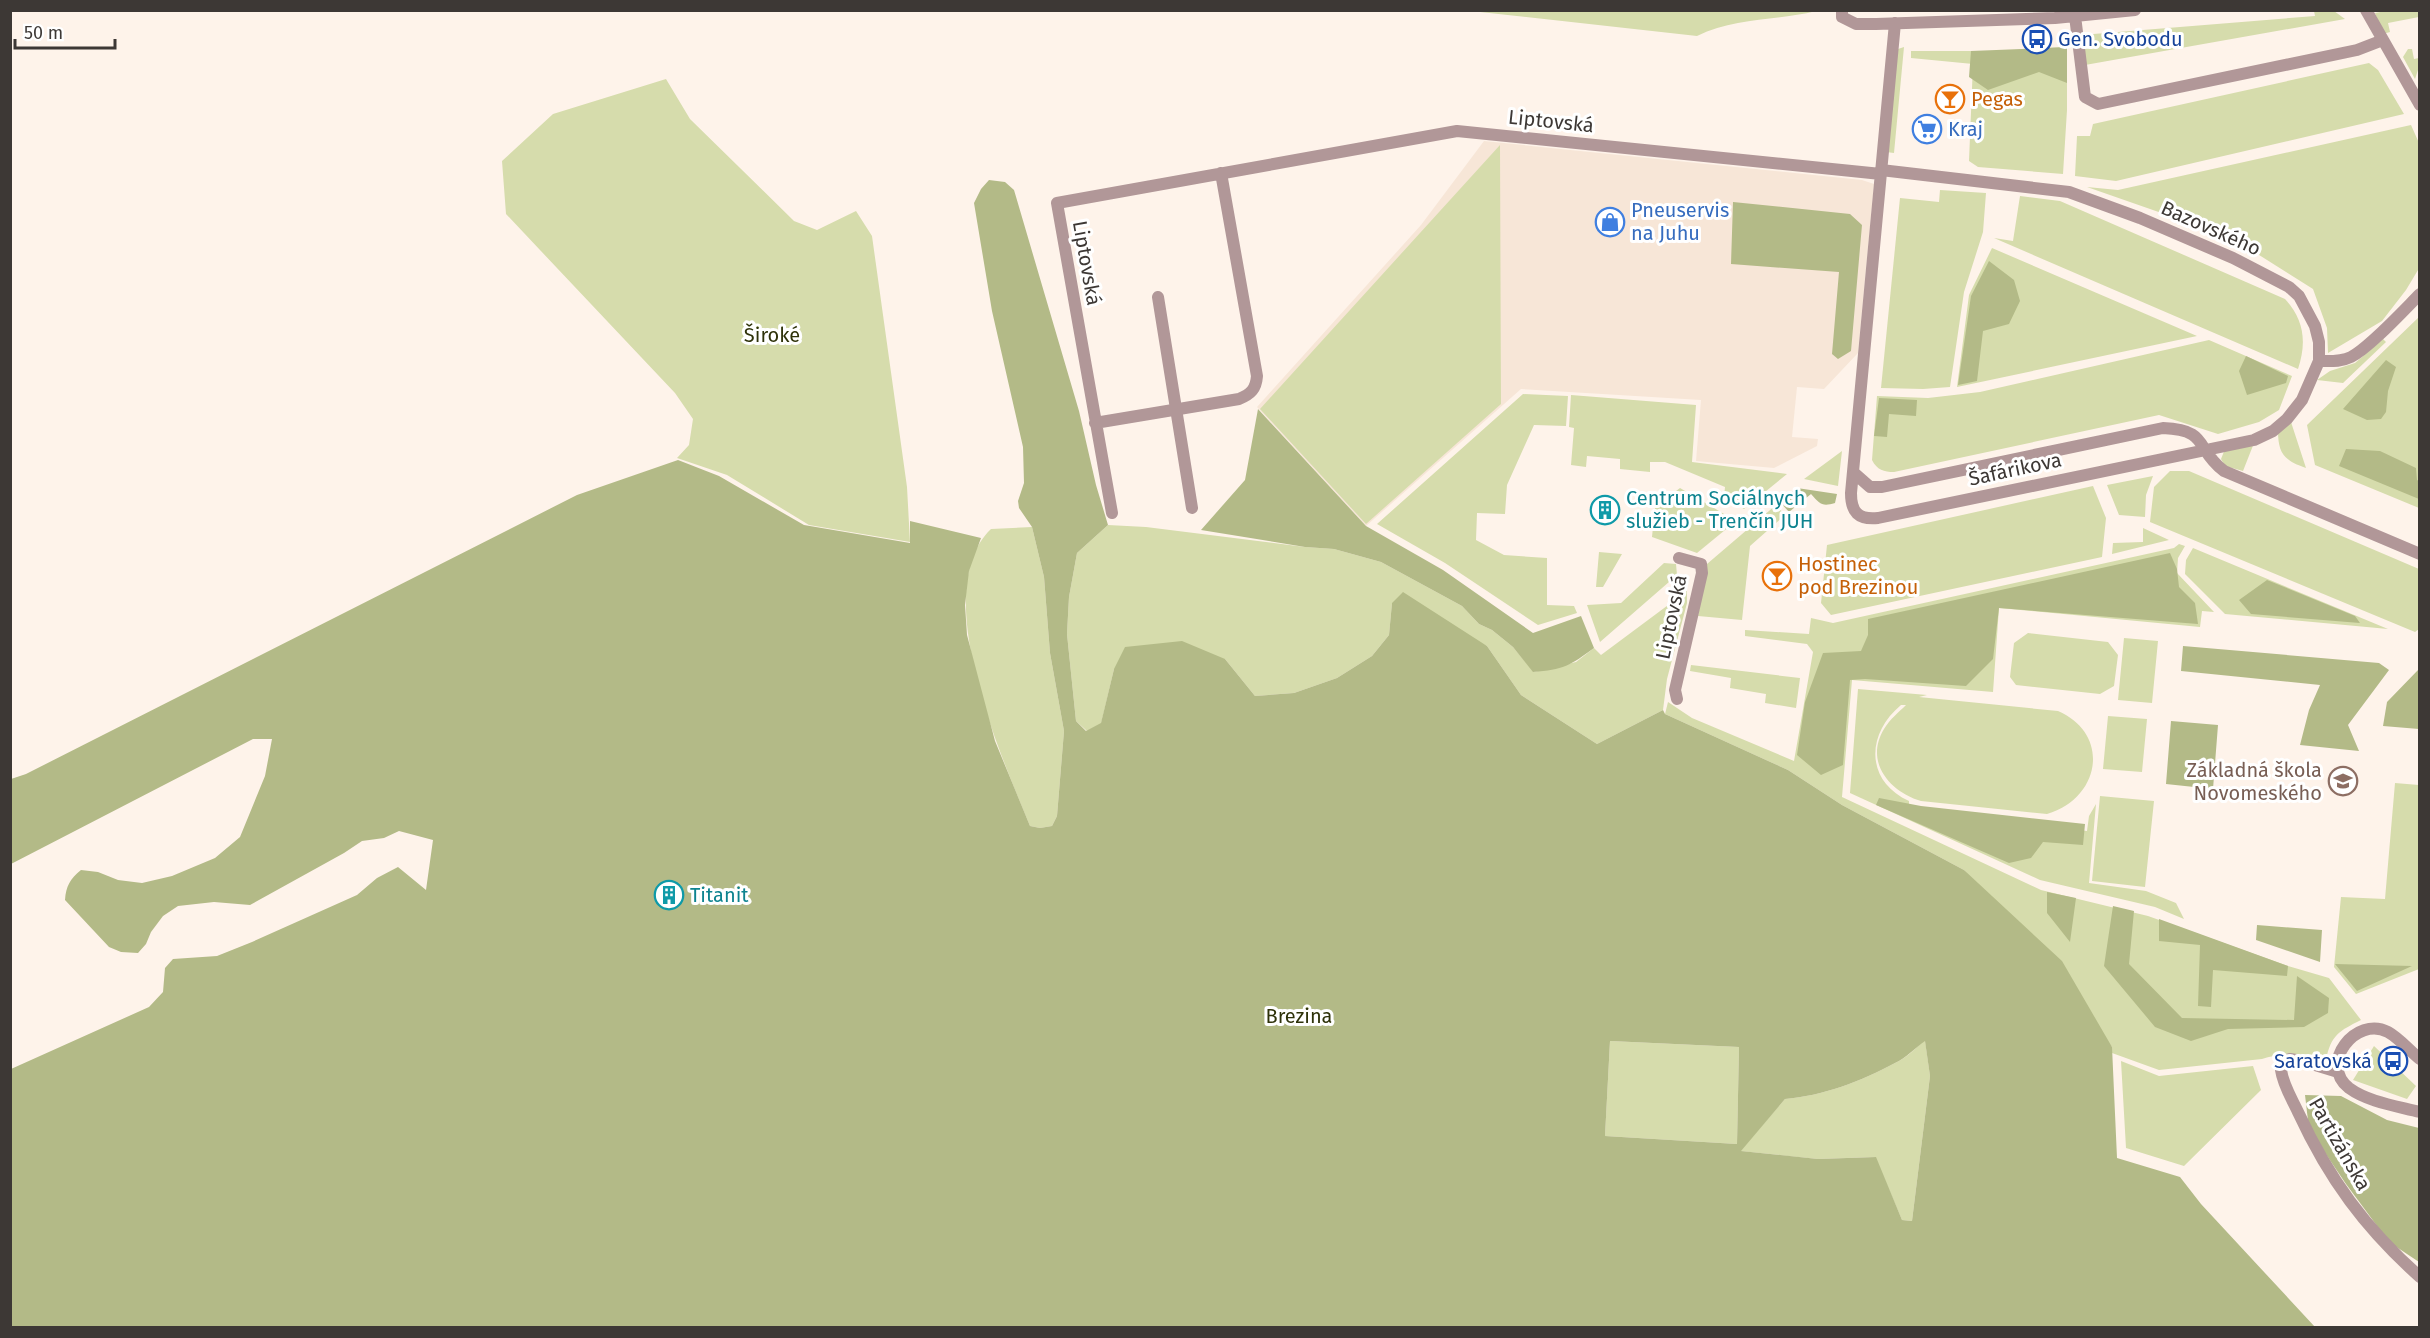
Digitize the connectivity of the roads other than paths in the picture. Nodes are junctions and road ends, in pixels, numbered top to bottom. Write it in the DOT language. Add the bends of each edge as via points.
graph roads {
  1 [pos="1842,10"];
  2 [pos="1871,10"];
  3 [pos="1962,10"];
  4 [pos="2135,10"];
  5 [pos="2366,10"];
  6 [pos="2075,16"];
  7 [pos="1974,21"];
  8 [pos="1895,23"];
  9 [pos="1876,24"];
  10 [pos="2383,40"];
  11 [pos="2418,103"];
  12 [pos="1881,172"];
  13 [pos="1221,173"];
  14 [pos="2420,294"];
  15 [pos="1158,297"];
  16 [pos="2319,361"];
  17 [pos="1176,410"];
  18 [pos="1095,423"];
  19 [pos="2206,450"];
  20 [pos="1853,472"];
  21 [pos="1192,508"];
  22 [pos="1112,513"];
  23 [pos="2420,554"];
  24 [pos="1679,558"];
  25 [pos="1677,699"];
  26 [pos="2420,1059"];
  27 [pos="2338,1072"];
  28 [pos="2420,1112"];
  29 [pos="2420,1277"];
  1 -- 9 [label="street" via="1842,17 1856,24"];
  2 -- 9 [label="street"];
  3 -- 7 [label="street"];
  4 -- 6 [label="street"];
  5 -- 10 [label="street"];
  6 -- 7 [label="street"];
  6 -- 10 [label="street" via="2085,97 2098,104 2357,50"];
  7 -- 8 [label="street"];
  8 -- 9 [label="street"];
  8 -- 12 [label="street"];
  10 -- 11 [label="street"];
  12 -- 13 [label="street, Liptovská" via="1457,131"];
  12 -- 16 [label="street, Bazovského" via="2069,192 2140,218 2279,280 2299,296 2309,312 2319,342"];
  12 -- 20 [label="street"];
  13 -- 17 [label="street" via="1256,385 1248,396 1239,399"];
  13 -- 18 [label="street, Liptovská" via="1057,203"];
  14 -- 16 [label="street" via="2351,357"];
  15 -- 17 [label="street"];
  16 -- 19 [label="street" via="2302,400 2273,431 2254,440"];
  17 -- 18 [label="street"];
  17 -- 21 [label="street"];
  18 -- 22 [label="street, Liptovská"];
  19 -- 20 [label="street, Šafárikova" via="2186,429 2163,428 1882,487 1870,487"];
  19 -- 20 [label="street, Šafárikova" via="1878,518 1854,513"];
  19 -- 23 [label="street, Šafárikova" via="2210,460 2224,471"];
  24 -- 25 [label="street, Liptovská" via="1701,564 1702,573 1675,690"];
  26 -- 27 [label="street" via="2388,1032 2366,1029 2342,1047"];
  27 -- 28 [label="street" via="2351,1089"];
  27 -- 29 [label="street, Partizánska" via="2290,1059 2281,1070 2313,1143 2355,1210 2386,1248"];
}
